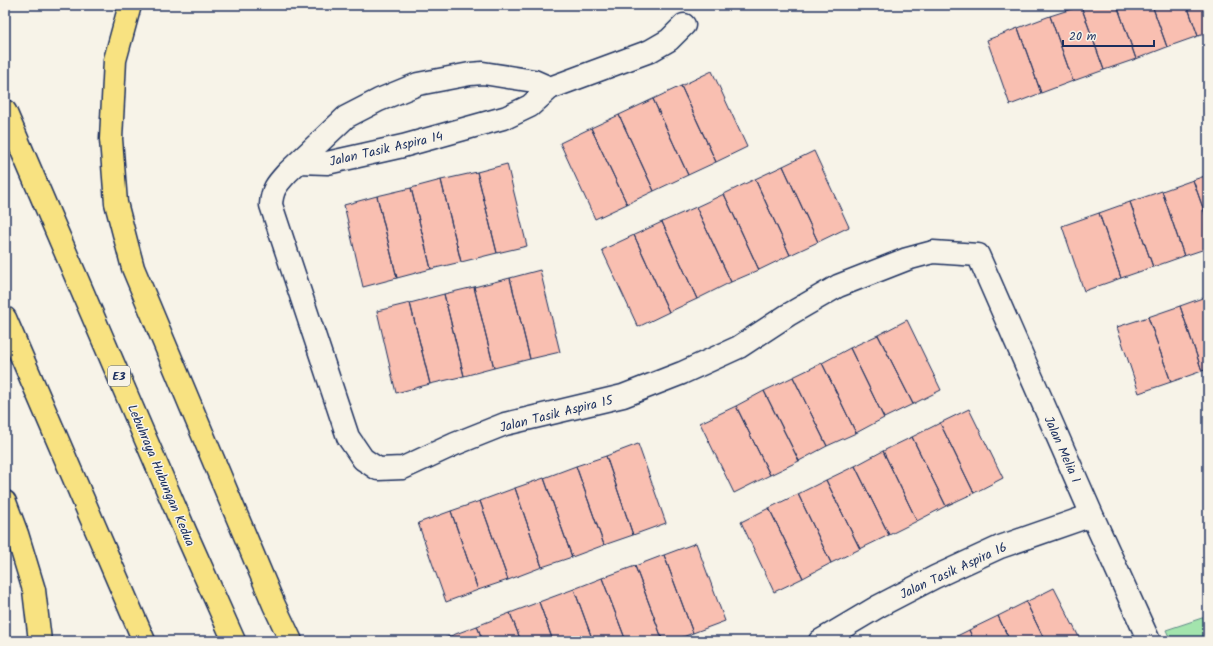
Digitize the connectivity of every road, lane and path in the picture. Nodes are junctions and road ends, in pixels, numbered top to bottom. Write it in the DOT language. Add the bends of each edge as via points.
graph roads {
  1 [pos="130,5"];
  2 [pos="684,25"];
  3 [pos="550,88"];
  4 [pos="5,111"];
  5 [pos="299,162"];
  6 [pos="978,256"];
  7 [pos="5,318"];
  8 [pos="5,502"];
  9 [pos="1092,515"];
  10 [pos="40,641"];
  11 [pos="144,641"];
  12 [pos="234,641"];
  13 [pos="291,641"];
  14 [pos="820,641"];
  15 [pos="1150,641"];
  1 -- 13 [label="highway" via="115,60 111,139 116,202 133,268"];
  2 -- 3 [label="street, Jalan Tasik Aspira 14" via="669,40 650,52"];
  3 -- 5 [label="street, Jalan Tasik Aspira 14" via="530,106 507,117 403,146 327,163"];
  3 -- 5 [label="street, Jalan Tasik Aspira 14" via="534,81 484,73 418,84 346,117"];
  4 -- 12 [label="highway, Lebuhraya Hubungan Kedua / E3"];
  5 -- 6 [label="street, Jalan Tasik Aspira 15" via="278,183 272,194 271,204 348,437 363,459 378,469 403,468 505,424 624,396 682,374 739,347 838,286 907,259 933,252"];
  6 -- 9 [label="street, Jalan Melia 1"];
  7 -- 11 [label="highway"];
  8 -- 10 [label="highway" via="34,590"];
  9 -- 14 [label="street, Jalan Tasik Aspira 16" via="1000,546 879,606"];
  9 -- 15 [label="street, Jalan Melia 1"];
}
